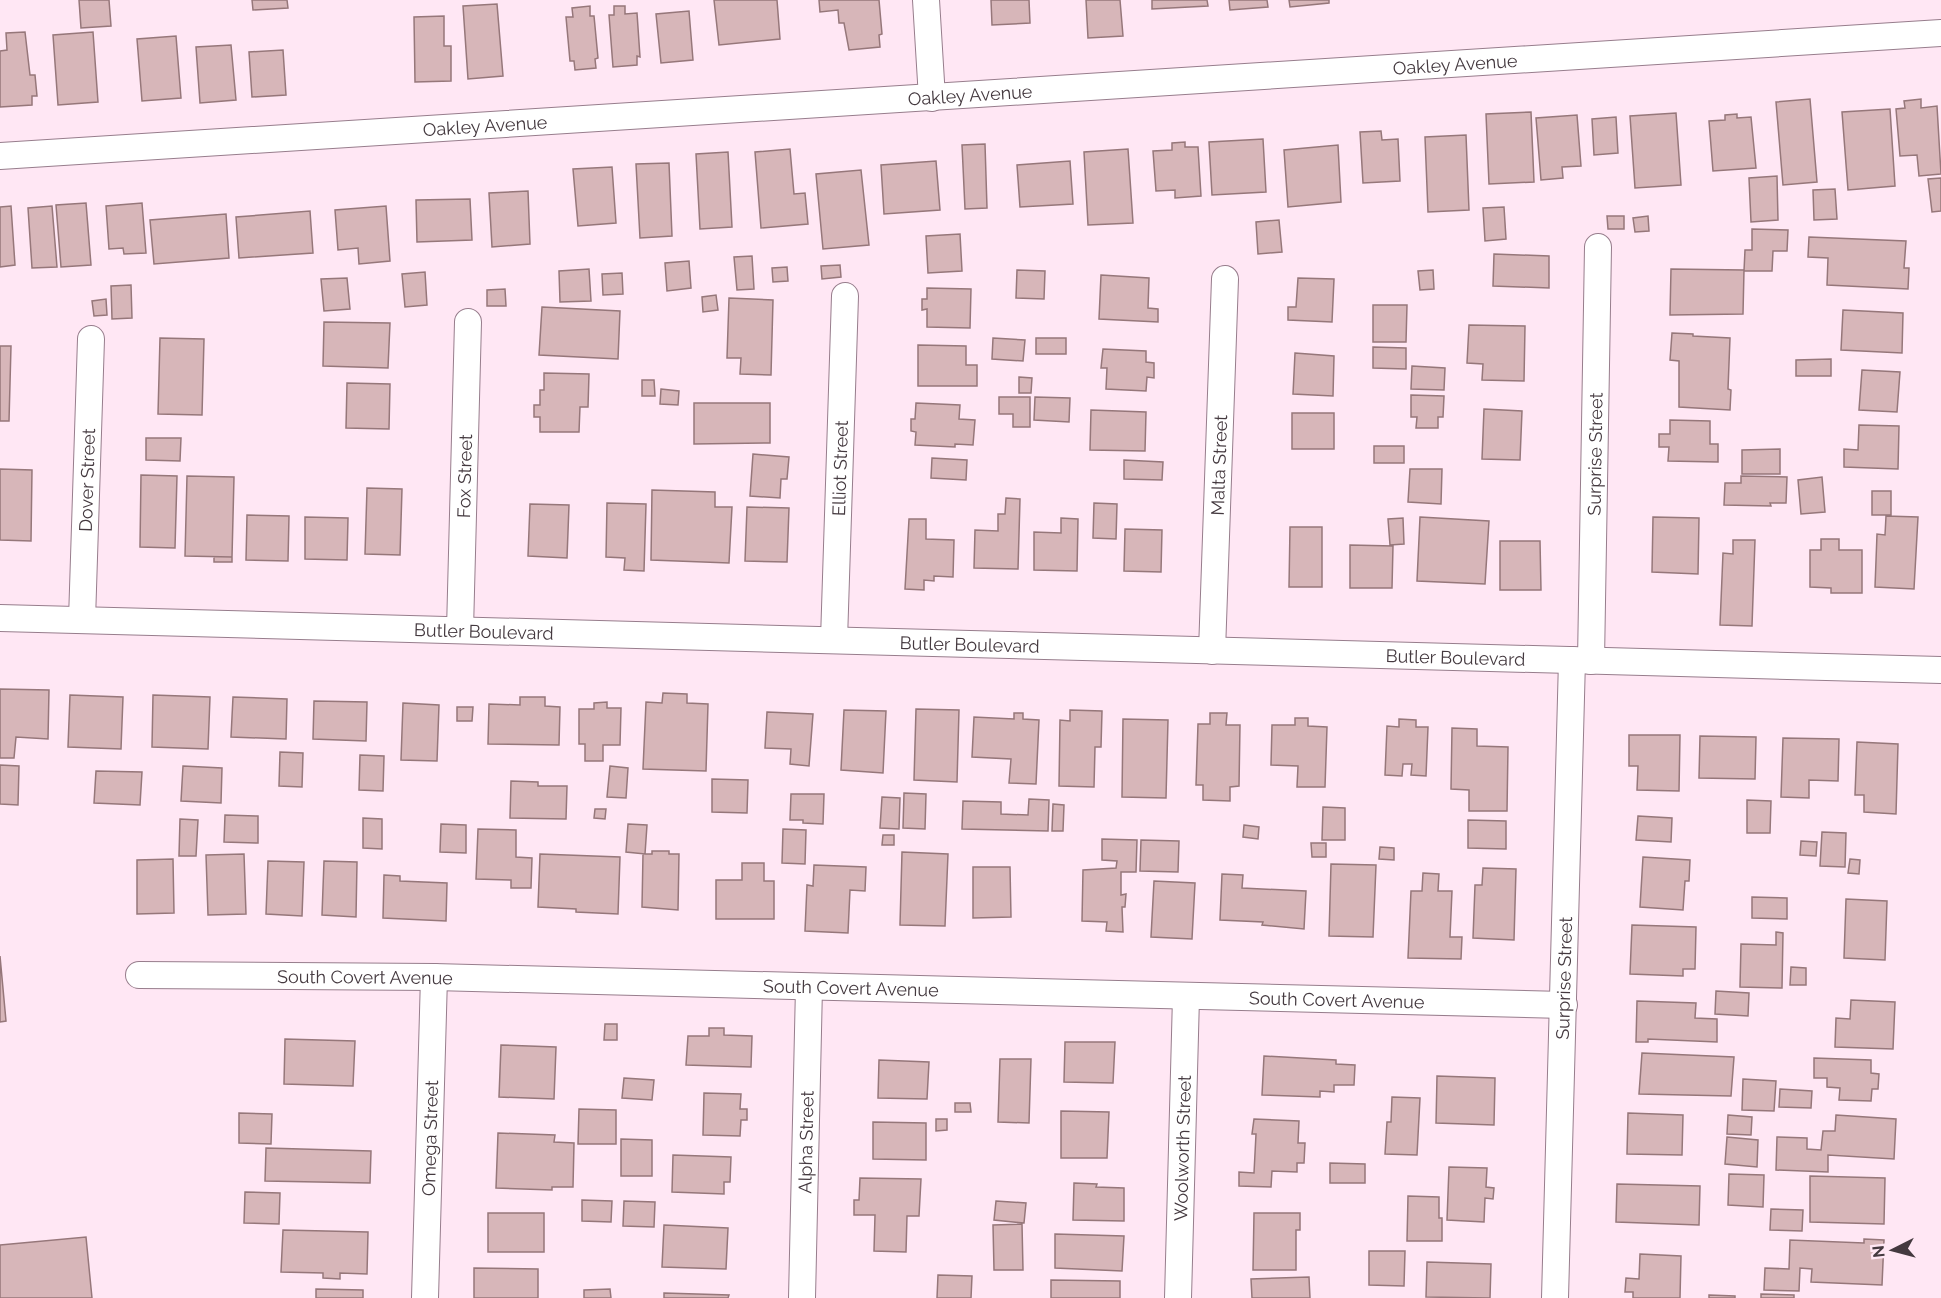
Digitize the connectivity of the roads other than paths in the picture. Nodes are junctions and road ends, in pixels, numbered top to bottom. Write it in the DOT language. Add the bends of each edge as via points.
graph roads {
  1 [pos="926,0"];
  2 [pos="1941,33"];
  3 [pos="932,98"];
  4 [pos="0,156"];
  5 [pos="1598,247"];
  6 [pos="1225,279"];
  7 [pos="845,296"];
  8 [pos="468,322"];
  9 [pos="91,339"];
  10 [pos="0,618"];
  11 [pos="82,620"];
  12 [pos="460,630"];
  13 [pos="834,640"];
  14 [pos="1212,651"];
  15 [pos="1582,661"];
  16 [pos="1941,670"];
  17 [pos="139,975"];
  18 [pos="434,977"];
  19 [pos="809,987"];
  20 [pos="1186,997"];
  21 [pos="1564,1005"];
  22 [pos="425,1298"];
  23 [pos="802,1298"];
  24 [pos="1178,1298"];
  25 [pos="1555,1298"];
  1 -- 3 [label="street"];
  2 -- 3 [label="street, Oakley Avenue"];
  3 -- 4 [label="street, Oakley Avenue"];
  5 -- 15 [label="street, Surprise Street"];
  6 -- 14 [label="street, Malta Street"];
  7 -- 13 [label="street, Elliot Street"];
  8 -- 12 [label="street, Fox Street"];
  9 -- 11 [label="street, Dover Street"];
  10 -- 11 [label="street, Butler Boulevard"];
  11 -- 12 [label="street, Butler Boulevard"];
  12 -- 13 [label="street, Butler Boulevard"];
  13 -- 14 [label="street, Butler Boulevard"];
  14 -- 15 [label="street, Butler Boulevard"];
  15 -- 16 [label="street, Butler Boulevard"];
  15 -- 21 [label="street, Surprise Street"];
  17 -- 18 [label="street, South Covert Avenue"];
  18 -- 19 [label="street, South Covert Avenue"];
  18 -- 22 [label="street, Omega Street"];
  19 -- 20 [label="street, South Covert Avenue"];
  19 -- 23 [label="street, Alpha Street"];
  20 -- 21 [label="street, South Covert Avenue"];
  20 -- 24 [label="street, Woolworth Street"];
  21 -- 25 [label="street, Surprise Street"];
}
